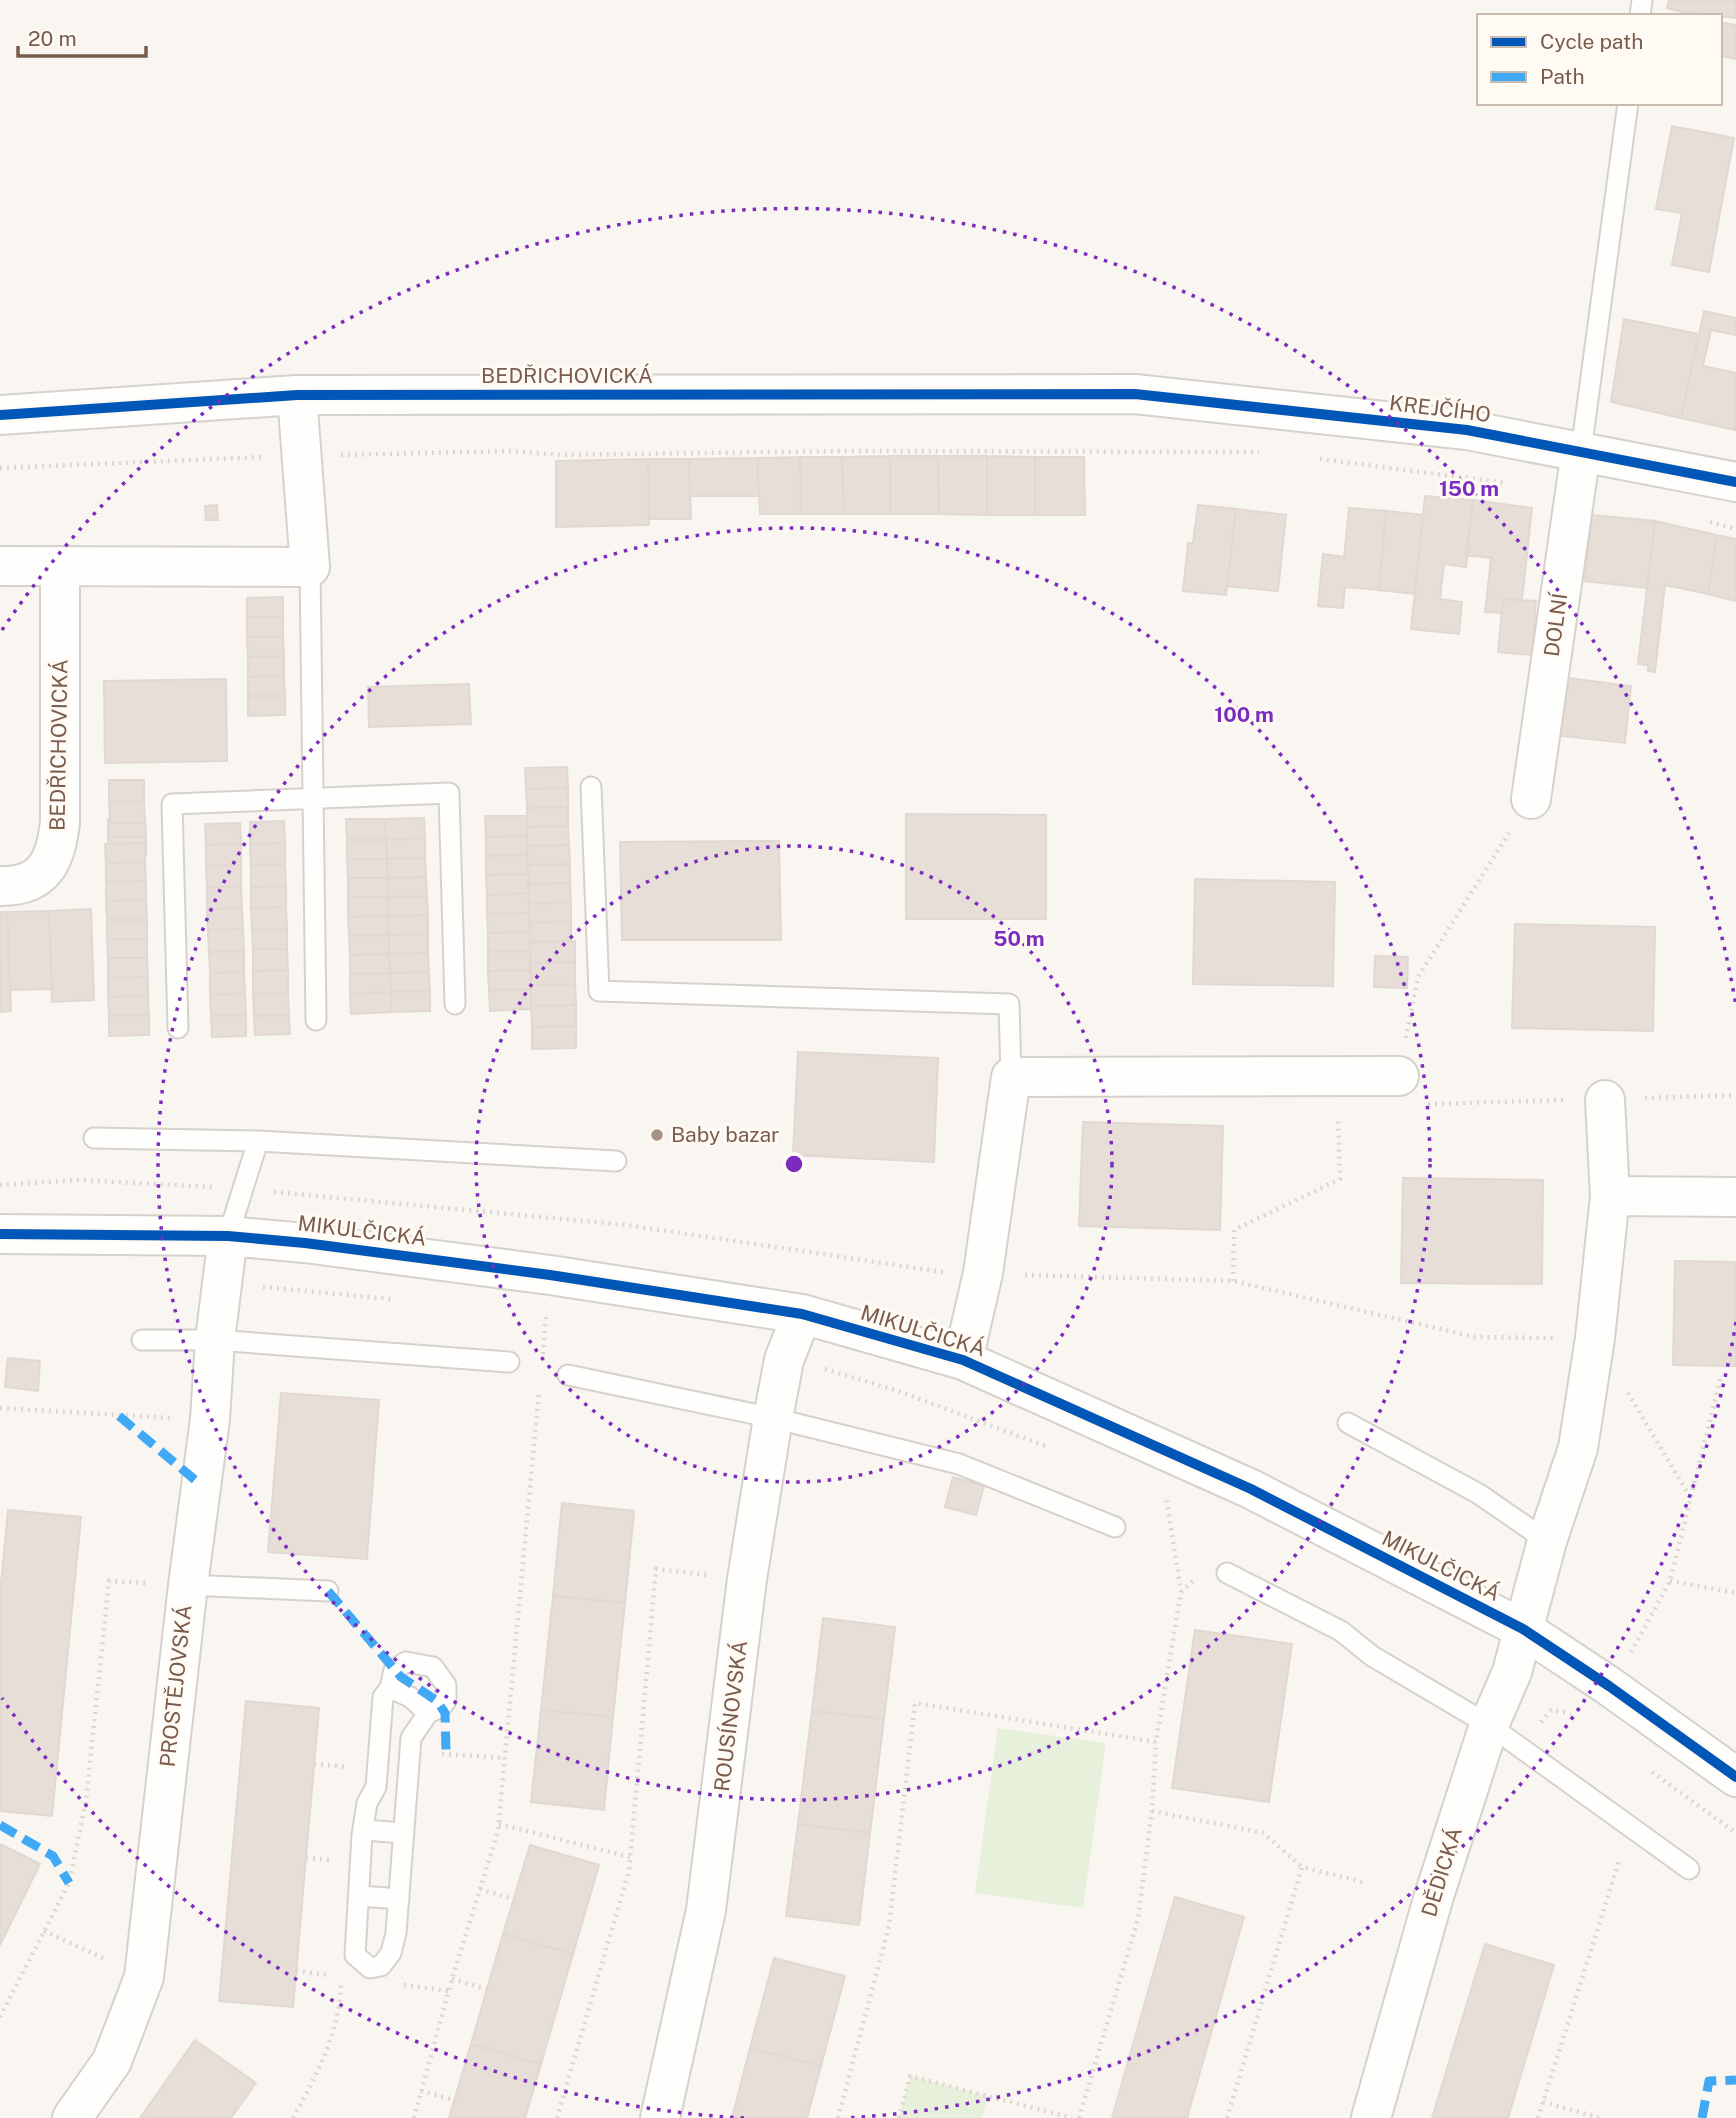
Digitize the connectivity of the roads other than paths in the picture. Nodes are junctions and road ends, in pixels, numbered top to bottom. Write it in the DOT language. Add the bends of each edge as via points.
graph roads {
  1 [pos="1628,105"];
  2 [pos="1135,394"];
  3 [pos="297,395"];
  4 [pos="0,415"];
  5 [pos="1581,451"];
  6 [pos="1736,482"];
  7 [pos="0,566"];
  8 [pos="60,566"];
  9 [pos="310,567"];
  10 [pos="591,787"];
  11 [pos="313,798"];
  12 [pos="1531,799"];
  13 [pos="0,886"];
  14 [pos="455,1004"];
  15 [pos="316,1020"];
  16 [pos="178,1028"];
  17 [pos="1399,1076"];
  18 [pos="1011,1077"];
  19 [pos="1605,1100"];
  20 [pos="94,1138"];
  21 [pos="258,1141"];
  22 [pos="616,1161"];
  23 [pos="1610,1196"];
  24 [pos="1736,1197"];
  25 [pos="0,1234"];
  26 [pos="228,1236"];
  27 [pos="802,1314"];
  28 [pos="142,1340"];
  29 [pos="215,1340"];
  30 [pos="963,1360"];
  31 [pos="509,1362"];
  32 [pos="568,1375"];
  33 [pos="773,1418"];
  34 [pos="1348,1423"];
  35 [pos="1115,1527"];
  36 [pos="1547,1541"];
  37 [pos="1227,1573"];
  38 [pos="188,1585"];
  39 [pos="328,1591"];
  40 [pos="1523,1629"];
  41 [pos="390,1688"];
  42 [pos="428,1713"];
  43 [pos="1489,1725"];
  44 [pos="381,1736"];
  45 [pos="411,1738"];
  46 [pos="1736,1777"];
  47 [pos="364,1830"];
  48 [pos="404,1833"];
  49 [pos="1689,1869"];
  50 [pos="360,1896"];
  51 [pos="399,1899"];
  52 [pos="72,2118"];
  53 [pos="660,2118"];
  54 [pos="1371,2118"];
  1 -- 5 [label="lane"];
  2 -- 3 [label="street, BEDŘICHOVICKÁ"];
  2 -- 5 [label="street, KREJČÍHO" via="1467,430"];
  3 -- 4 [label="street, BEDŘICHOVICKÁ"];
  3 -- 9 [label="street"];
  5 -- 6 [label="street, KREJČÍHO"];
  5 -- 12 [label="street, DOLNÍ"];
  7 -- 8 [label="street"];
  8 -- 9 [label="street"];
  8 -- 13 [label="street, BEDŘICHOVICKÁ" via="57,851 34,879"];
  9 -- 11 [label="lane"];
  10 -- 18 [label="lane" via="599,991 1009,1004"];
  11 -- 14 [label="lane" via="449,793"];
  11 -- 15 [label="lane"];
  11 -- 16 [label="lane" via="172,804"];
  17 -- 18 [label="street"];
  18 -- 30 [label="street, MIKULČICKÁ" via="983,1273"];
  19 -- 23 [label="street, MIKULČICKÁ"];
  20 -- 21 [label="lane"];
  21 -- 22 [label="lane"];
  21 -- 26 [label="lane"];
  23 -- 24 [label="street"];
  23 -- 36 [label="street, MIKULČICKÁ" via="1578,1448"];
  25 -- 26 [label="street, MIKULČICKÁ"];
  26 -- 27 [label="street, MIKULČICKÁ" via="536,1273"];
  26 -- 29 [label="street, PROSTĚJOVSKÁ"];
  27 -- 30 [label="street, MIKULČICKÁ"];
  27 -- 33 [label="street, ROUSÍNOVSKÁ" via="784,1360"];
  28 -- 29 [label="lane"];
  29 -- 31 [label="lane"];
  29 -- 38 [label="street, PROSTĚJOVSKÁ" via="210,1419"];
  30 -- 40 [label="street, MIKULČICKÁ" via="1251,1489"];
  32 -- 33 [label="lane"];
  33 -- 35 [label="lane" via="959,1464"];
  33 -- 53 [label="street, ROUSÍNOVSKÁ" via="747,1579 706,1910"];
  34 -- 36 [label="lane" via="1479,1494"];
  36 -- 40 [label="street, MIKULČICKÁ"];
  37 -- 43 [label="lane" via="1340,1631 1372,1656"];
  38 -- 39 [label="lane"];
  38 -- 52 [label="street, PROSTĚJOVSKÁ" via="144,1977 112,2061"];
  40 -- 43 [label="street, DĚDICKÁ" via="1512,1672"];
  40 -- 46 [label="street, MIKULČICKÁ"];
  41 -- 42 [label="lane"];
  41 -- 42 [label="lane" via="394,1670 406,1662 433,1667 446,1685 446,1701"];
  41 -- 44 [label="lane" via="383,1697"];
  42 -- 45 [label="lane"];
  43 -- 49 [label="lane"];
  43 -- 54 [label="street, DĚDICKÁ" via="1433,1899"];
  44 -- 45 [label="lane"];
  44 -- 47 [label="lane" via="376,1787"];
  45 -- 48 [label="lane"];
  47 -- 48 [label="lane"];
  47 -- 50 [label="lane"];
  48 -- 51 [label="lane"];
  50 -- 51 [label="lane"];
  50 -- 51 [label="lane" via="355,1955 370,1968 381,1966 391,1953"];
}
